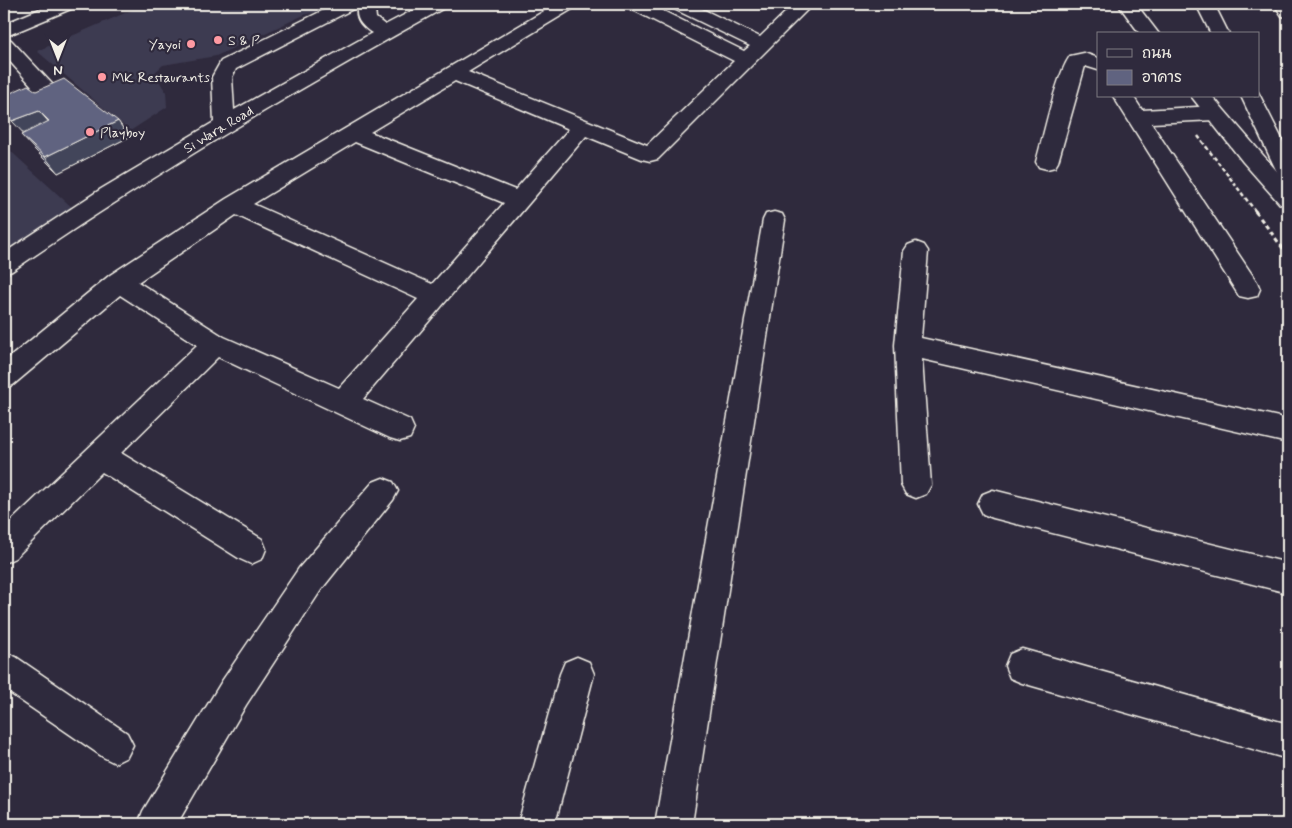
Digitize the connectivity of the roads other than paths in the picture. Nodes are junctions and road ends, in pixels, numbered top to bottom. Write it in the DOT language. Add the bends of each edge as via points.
graph roads {
  1 [pos="67,4"];
  2 [pos="349,4"];
  3 [pos="368,4"];
  4 [pos="438,4"];
  5 [pos="568,4"];
  6 [pos="635,4"];
  7 [pos="678,4"];
  8 [pos="804,4"];
  9 [pos="1127,4"];
  10 [pos="1205,4"];
  11 [pos="1283,4"];
  12 [pos="1288,12"];
  13 [pos="4,30"];
  14 [pos="1148,32"];
  15 [pos="1219,32"];
  16 [pos="384,33"];
  17 [pos="4,44"];
  18 [pos="762,45"];
  19 [pos="747,60"];
  20 [pos="1097,64"];
  21 [pos="454,74"];
  22 [pos="1124,98"];
  23 [pos="1203,98"];
  24 [pos="1252,98"];
  25 [pos="4,108"];
  26 [pos="1215,113"];
  27 [pos="1138,117"];
  28 [pos="224,124"];
  29 [pos="582,127"];
  30 [pos="354,134"];
  31 [pos="1047,162"];
  32 [pos="1288,172"];
  33 [pos="1288,198"];
  34 [pos="519,200"];
  35 [pos="234,206"];
  36 [pos="774,220"];
  37 [pos="916,251"];
  38 [pos="4,265"];
  39 [pos="119,282"];
  40 [pos="1248,289"];
  41 [pos="435,296"];
  42 [pos="215,344"];
  43 [pos="908,345"];
  44 [pos="4,377"];
  45 [pos="343,403"];
  46 [pos="400,429"];
  47 [pos="1288,431"];
  48 [pos="100,455"];
  49 [pos="916,485"];
  50 [pos="383,492"];
  51 [pos="993,504"];
  52 [pos="4,548"];
  53 [pos="251,550"];
  54 [pos="1288,578"];
  55 [pos="1022,666"];
  56 [pos="4,669"];
  57 [pos="577,674"];
  58 [pos="1288,742"];
  59 [pos="116,745"];
  60 [pos="156,824"];
  61 [pos="536,824"];
  62 [pos="673,824"];
  1 -- 13 [label="main road"];
  2 -- 28 [label="main road" via="228,65 222,77"];
  3 -- 16 [label="main road" via="366,16"];
  4 -- 16 [label="main road, Si Wara Road"];
  5 -- 21 [label="main road"];
  6 -- 19 [label="main road"];
  7 -- 18 [label="main road"];
  8 -- 18 [label="main road"];
  9 -- 14 [label="main road"];
  10 -- 15 [label="main road"];
  11 -- 12 [label="main road"];
  16 -- 28 [label="main road, Si Wara Road"];
  17 -- 25 [label="main road" via="43,86 38,92"];
  18 -- 19 [label="main road"];
  19 -- 29 [label="main road" via="650,154"];
  20 -- 31 [label="main road" via="1077,60"];
  21 -- 29 [label="main road"];
  21 -- 30 [label="main road"];
  22 -- 27 [label="main road"];
  23 -- 26 [label="main road"];
  24 -- 32 [label="main road"];
  26 -- 27 [label="main road"];
  26 -- 33 [label="main road"];
  27 -- 40 [label="main road"];
  28 -- 38 [label="main road, Si Wara Road" via="70,218"];
  29 -- 34 [label="main road"];
  30 -- 34 [label="main road"];
  30 -- 35 [label="main road"];
  34 -- 41 [label="main road"];
  35 -- 39 [label="main road"];
  35 -- 41 [label="main road"];
  36 -- 62 [label="main road"];
  37 -- 43 [label="main road"];
  39 -- 42 [label="main road"];
  39 -- 44 [label="main road"];
  41 -- 45 [label="main road"];
  42 -- 45 [label="main road"];
  42 -- 48 [label="main road"];
  43 -- 47 [label="main road"];
  43 -- 49 [label="main road"];
  45 -- 46 [label="main road"];
  48 -- 52 [label="main road"];
  48 -- 53 [label="main road"];
  50 -- 60 [label="main road" via="310,578 234,693"];
  51 -- 54 [label="main road"];
  55 -- 58 [label="main road"];
  56 -- 59 [label="main road"];
  57 -- 61 [label="main road"];
}
